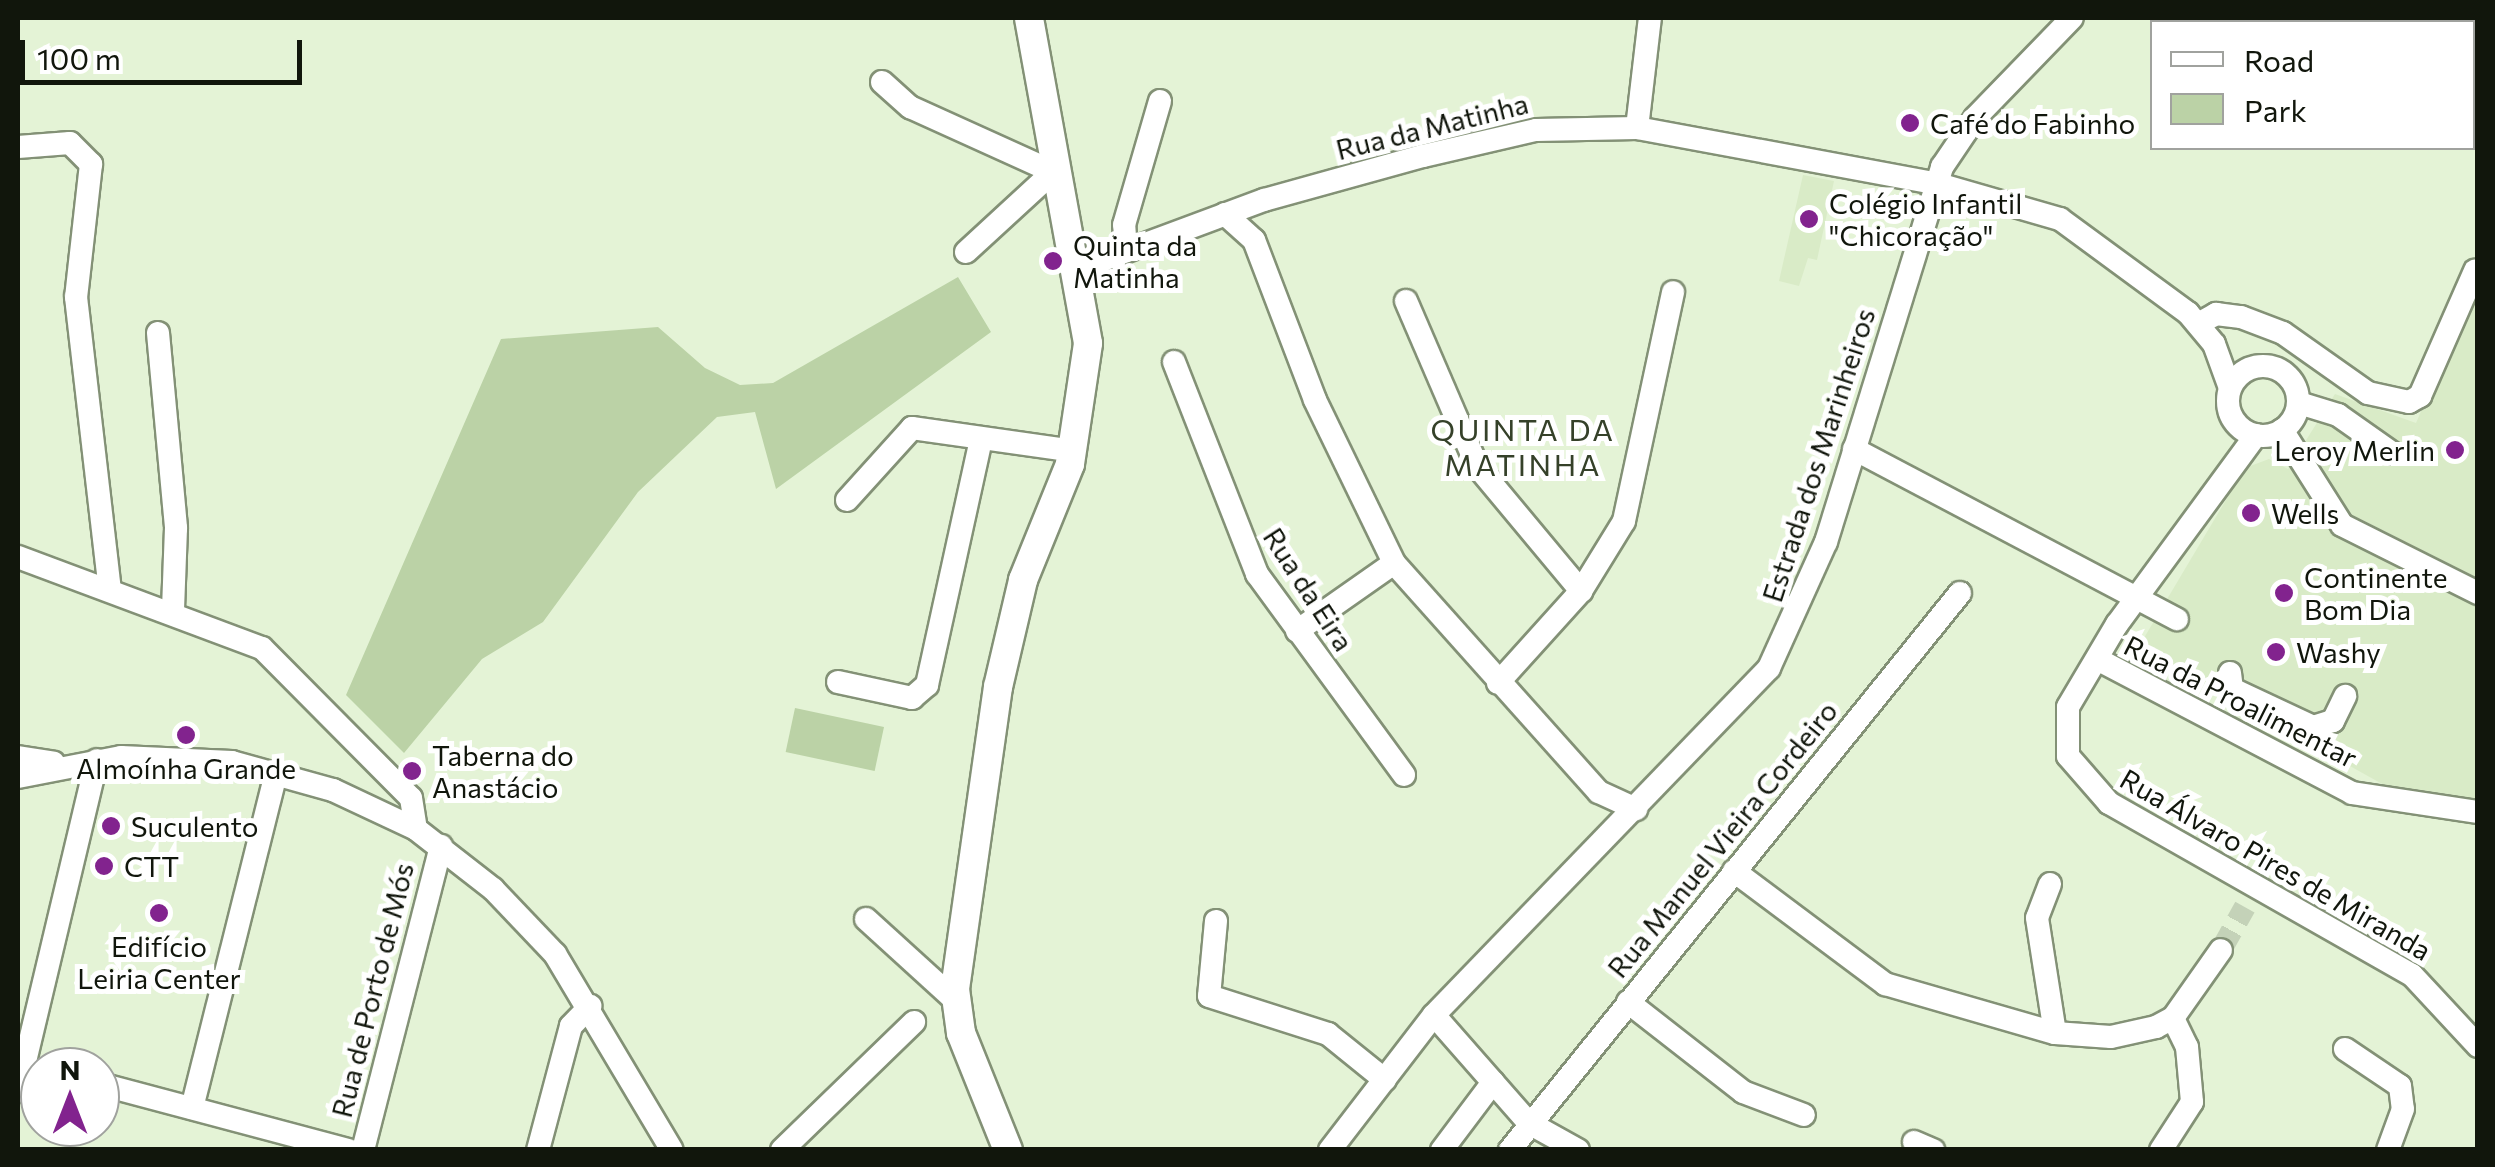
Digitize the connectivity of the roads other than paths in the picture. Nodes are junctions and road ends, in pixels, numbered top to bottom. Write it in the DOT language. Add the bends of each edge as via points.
graph roads {
  1 [pos="1029,18"];
  2 [pos="1650,18"];
  3 [pos="2072,18"];
  4 [pos="882,82"];
  5 [pos="1160,101"];
  6 [pos="1636,128"];
  7 [pos="18,147"];
  8 [pos="1053,172"];
  9 [pos="1936,183"];
  10 [pos="1264,200"];
  11 [pos="1225,214"];
  12 [pos="1254,240"];
  13 [pos="1126,251"];
  14 [pos="966,252"];
  15 [pos="1073,271"];
  16 [pos="2474,272"];
  17 [pos="1673,292"];
  18 [pos="1406,300"];
  19 [pos="2198,324"];
  20 [pos="158,333"];
  21 [pos="2214,344"];
  22 [pos="1174,362"];
  23 [pos="2257,366"];
  24 [pos="2230,388"];
  25 [pos="2299,403"];
  26 [pos="2233,419"];
  27 [pos="2282,430"];
  28 [pos="2256,435"];
  29 [pos="981,439"];
  30 [pos="1854,449"];
  31 [pos="1073,451"];
  32 [pos="2392,453"];
  33 [pos="2223,471"];
  34 [pos="847,500"];
  35 [pos="18,556"];
  36 [pos="1394,563"];
  37 [pos="110,589"];
  38 [pos="1581,591"];
  39 [pos="1960,593"];
  40 [pos="2478,594"];
  41 [pos="2135,598"];
  42 [pos="173,612"];
  43 [pos="2177,619"];
  44 [pos="1296,631"];
  45 [pos="2097,660"];
  46 [pos="2230,673"];
  47 [pos="838,682"];
  48 [pos="1498,683"];
  49 [pos="2345,696"];
  50 [pos="2262,712"];
  51 [pos="2246,741"];
  52 [pos="18,758"];
  53 [pos="98,760"];
  54 [pos="68,765"];
  55 [pos="276,773"];
  56 [pos="1404,775"];
  57 [pos="18,778"];
  58 [pos="1599,792"];
  59 [pos="1636,809"];
  60 [pos="2478,812"];
  61 [pos="416,829"];
  62 [pos="1612,833"];
  63 [pos="441,846"];
  64 [pos="1734,872"];
  65 [pos="2050,884"];
  66 [pos="2255,886"];
  67 [pos="2245,908"];
  68 [pos="866,920"];
  69 [pos="1216,921"];
  70 [pos="2221,950"];
  71 [pos="954,999"];
  72 [pos="1628,1002"];
  73 [pos="590,1006"];
  74 [pos="1434,1014"];
  75 [pos="2173,1018"];
  76 [pos="914,1022"];
  77 [pos="2055,1033"];
  78 [pos="2478,1046"];
  79 [pos="31,1047"];
  80 [pos="2345,1050"];
  81 [pos="1385,1080"];
  82 [pos="1493,1082"];
  83 [pos="120,1089"];
  84 [pos="192,1108"];
  85 [pos="1804,1115"];
  86 [pos="1529,1122"];
  87 [pos="348,1150"];
  88 [pos="364,1150"];
  89 [pos="538,1150"];
  90 [pos="672,1150"];
  91 [pos="782,1150"];
  92 [pos="1008,1150"];
  93 [pos="1330,1150"];
  94 [pos="1442,1150"];
  95 [pos="1510,1150"];
  96 [pos="1578,1150"];
  97 [pos="2161,1150"];
  98 [pos="2388,1150"];
  1 -- 8 [label="main road"];
  2 -- 6 [label="street"];
  3 -- 9 [label="street, Estrada dos Marinheiros" via="1975,118"];
  4 -- 8 [label="street" via="910,107"];
  5 -- 13 [label="street" via="1124,225"];
  6 -- 9 [label="street, Rua da Matinha"];
  6 -- 10 [label="street, Rua da Matinha" via="1508,135"];
  7 -- 37 [label="street" via="70,143 91,164 76,297"];
  8 -- 14 [label="street"];
  8 -- 15 [label="main road"];
  9 -- 19 [label="street, Rua Álvaro Pires de Miranda" via="2060,219 2138,268"];
  9 -- 30 [label="street, Estrada dos Marinheiros"];
  10 -- 11 [label="street, Rua da Matinha"];
  10 -- 12 [label="street"];
  11 -- 12 [label="street"];
  11 -- 13 [label="street, Rua da Matinha"];
  12 -- 36 [label="street" via="1330,436"];
  13 -- 15 [label="street, Rua da Matinha"];
  15 -- 31 [label="main road" via="1084,356"];
  16 -- 19 [label="street" via="2409,402 2368,393 2270,327 2216,314"];
  17 -- 38 [label="street" via="1630,504"];
  18 -- 38 [label="street" via="1477,466"];
  19 -- 21 [label="street, Rua Álvaro Pires de Miranda"];
  20 -- 42 [label="street" via="176,528"];
  21 -- 23 [label="street, Rua Álvaro Pires de Miranda"];
  21 -- 24 [label="street, Rua Álvaro Pires de Miranda"];
  22 -- 44 [label="street, Rua da Eira" via="1227,514"];
  23 -- 24 [label="street"];
  23 -- 25 [label="street, Rua Álvaro Pires de Miranda" via="2287,374"];
  24 -- 26 [label="street, Rua Álvaro Pires de Miranda"];
  25 -- 27 [label="street"];
  25 -- 32 [label="street" via="2338,416"];
  26 -- 28 [label="street"];
  26 -- 33 [label="street, Rua Álvaro Pires de Miranda"];
  27 -- 28 [label="street"];
  27 -- 40 [label="street" via="2342,525"];
  28 -- 33 [label="street, Rua Álvaro Pires de Miranda"];
  29 -- 31 [label="street"];
  29 -- 34 [label="street" via="912,428"];
  29 -- 47 [label="street" via="927,685 912,698"];
  30 -- 41 [label="street" via="2000,518"];
  30 -- 59 [label="street, Estrada dos Marinheiros" via="1783,645 1735,710"];
  31 -- 71 [label="main road" via="1023,580 998,687"];
  33 -- 41 [label="street, Rua Álvaro Pires de Miranda"];
  35 -- 37 [label="street"];
  36 -- 44 [label="street"];
  36 -- 48 [label="street"];
  37 -- 42 [label="street"];
  38 -- 48 [label="street"];
  39 -- 64 [label="street, Rua Manuel Vieira Cordeiro"];
  41 -- 43 [label="street"];
  41 -- 45 [label="street, Rua Álvaro Pires de Miranda"];
  42 -- 61 [label="street" via="241,636 282,664 410,798"];
  44 -- 56 [label="street, Rua da Eira"];
  45 -- 51 [label="street, Rua da Proalimentar"];
  45 -- 66 [label="street, Rua Álvaro Pires de Miranda" via="2064,724 2075,772 2109,803"];
  46 -- 49 [label="street" via="2232,689 2314,727 2333,721"];
  48 -- 58 [label="street"];
  50 -- 51 [label="street"];
  51 -- 60 [label="street, Rua da Proalimentar" via="2352,792"];
  52 -- 54 [label="street"];
  53 -- 54 [label="street"];
  53 -- 55 [label="street" via="173,757"];
  53 -- 79 [label="street"];
  54 -- 57 [label="street"];
  55 -- 61 [label="street"];
  55 -- 84 [label="street"];
  58 -- 59 [label="street"];
  58 -- 62 [label="street"];
  59 -- 62 [label="street, Estrada dos Marinheiros"];
  61 -- 63 [label="street"];
  62 -- 74 [label="street, Estrada dos Marinheiros"];
  63 -- 73 [label="street" via="530,926"];
  63 -- 88 [label="street, Rua de Porto de Mós"];
  64 -- 72 [label="street, Rua Manuel Vieira Cordeiro"];
  64 -- 77 [label="street" via="1885,984"];
  65 -- 77 [label="street" via="2037,918"];
  66 -- 67 [label="street"];
  66 -- 78 [label="street, Rua Álvaro Pires de Miranda" via="2412,975"];
  68 -- 71 [label="street"];
  69 -- 81 [label="street" via="1208,996 1328,1034"];
  70 -- 75 [label="street"];
  71 -- 92 [label="main road"];
  72 -- 85 [label="street" via="1744,1092"];
  72 -- 86 [label="street, Rua Manuel Vieira Cordeiro"];
  73 -- 89 [label="street" via="571,1026"];
  73 -- 90 [label="street"];
  74 -- 81 [label="street, Estrada dos Marinheiros"];
  74 -- 82 [label="street"];
  75 -- 77 [label="street" via="2133,1035"];
  75 -- 97 [label="street" via="2187,1047 2192,1102"];
  76 -- 91 [label="street"];
  80 -- 98 [label="street" via="2400,1086 2403,1110"];
  81 -- 93 [label="street, Estrada dos Marinheiros"];
  82 -- 86 [label="street"];
  82 -- 94 [label="street"];
  83 -- 84 [label="street"];
  84 -- 87 [label="street"];
  86 -- 95 [label="street, Rua Manuel Vieira Cordeiro"];
  86 -- 96 [label="street"];
}
